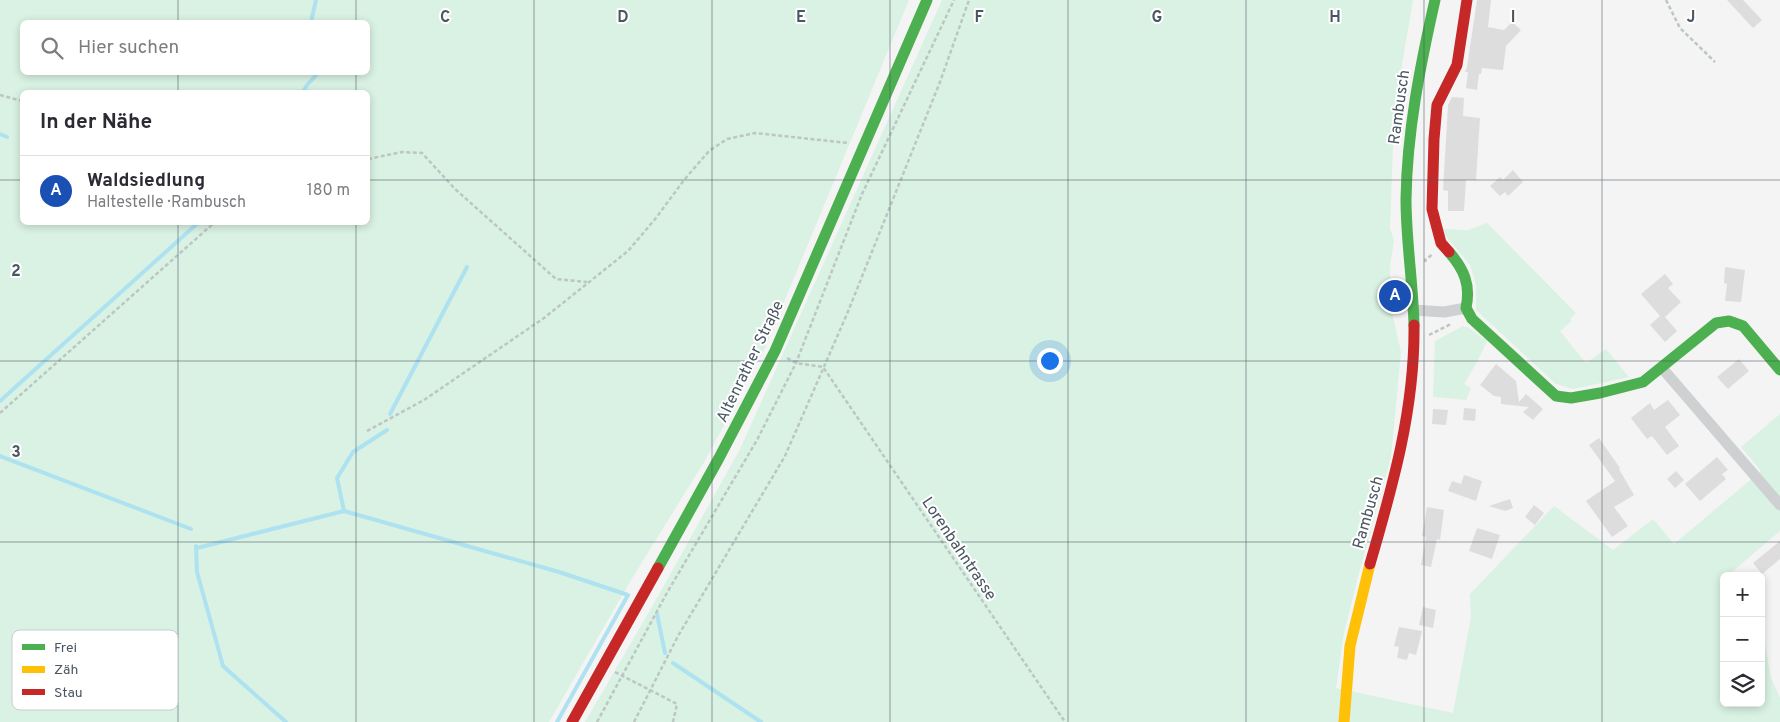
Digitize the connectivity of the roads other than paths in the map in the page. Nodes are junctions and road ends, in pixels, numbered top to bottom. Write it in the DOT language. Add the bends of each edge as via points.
graph roads {
  1 [pos="927,0"];
  2 [pos="1435,0"];
  3 [pos="1467,0"];
  4 [pos="1466,308"];
  5 [pos="1413,310"];
  6 [pos="1662,368"];
  7 [pos="1780,370"];
  8 [pos="1780,504"];
  9 [pos="572,722"];
  10 [pos="1344,722"];
  1 -- 9 [label="street, Altenrather Straße" via="775,351"];
  2 -- 5 [label="street, Rambusch" via="1421,59 1406,172"];
  3 -- 4 [label="street" via="1457,65 1437,105 1432,199 1441,243 1464,273 1469,294"];
  4 -- 5 [label="street" via="1444,312"];
  4 -- 6 [label="street" via="1472,319 1556,396 1580,397 1622,388 1643,382"];
  5 -- 10 [label="street, Rambusch" via="1412,394 1386,514 1354,623 1345,683"];
  6 -- 7 [label="street" via="1713,325 1729,321 1742,326"];
  6 -- 8 [label="street"];
}
